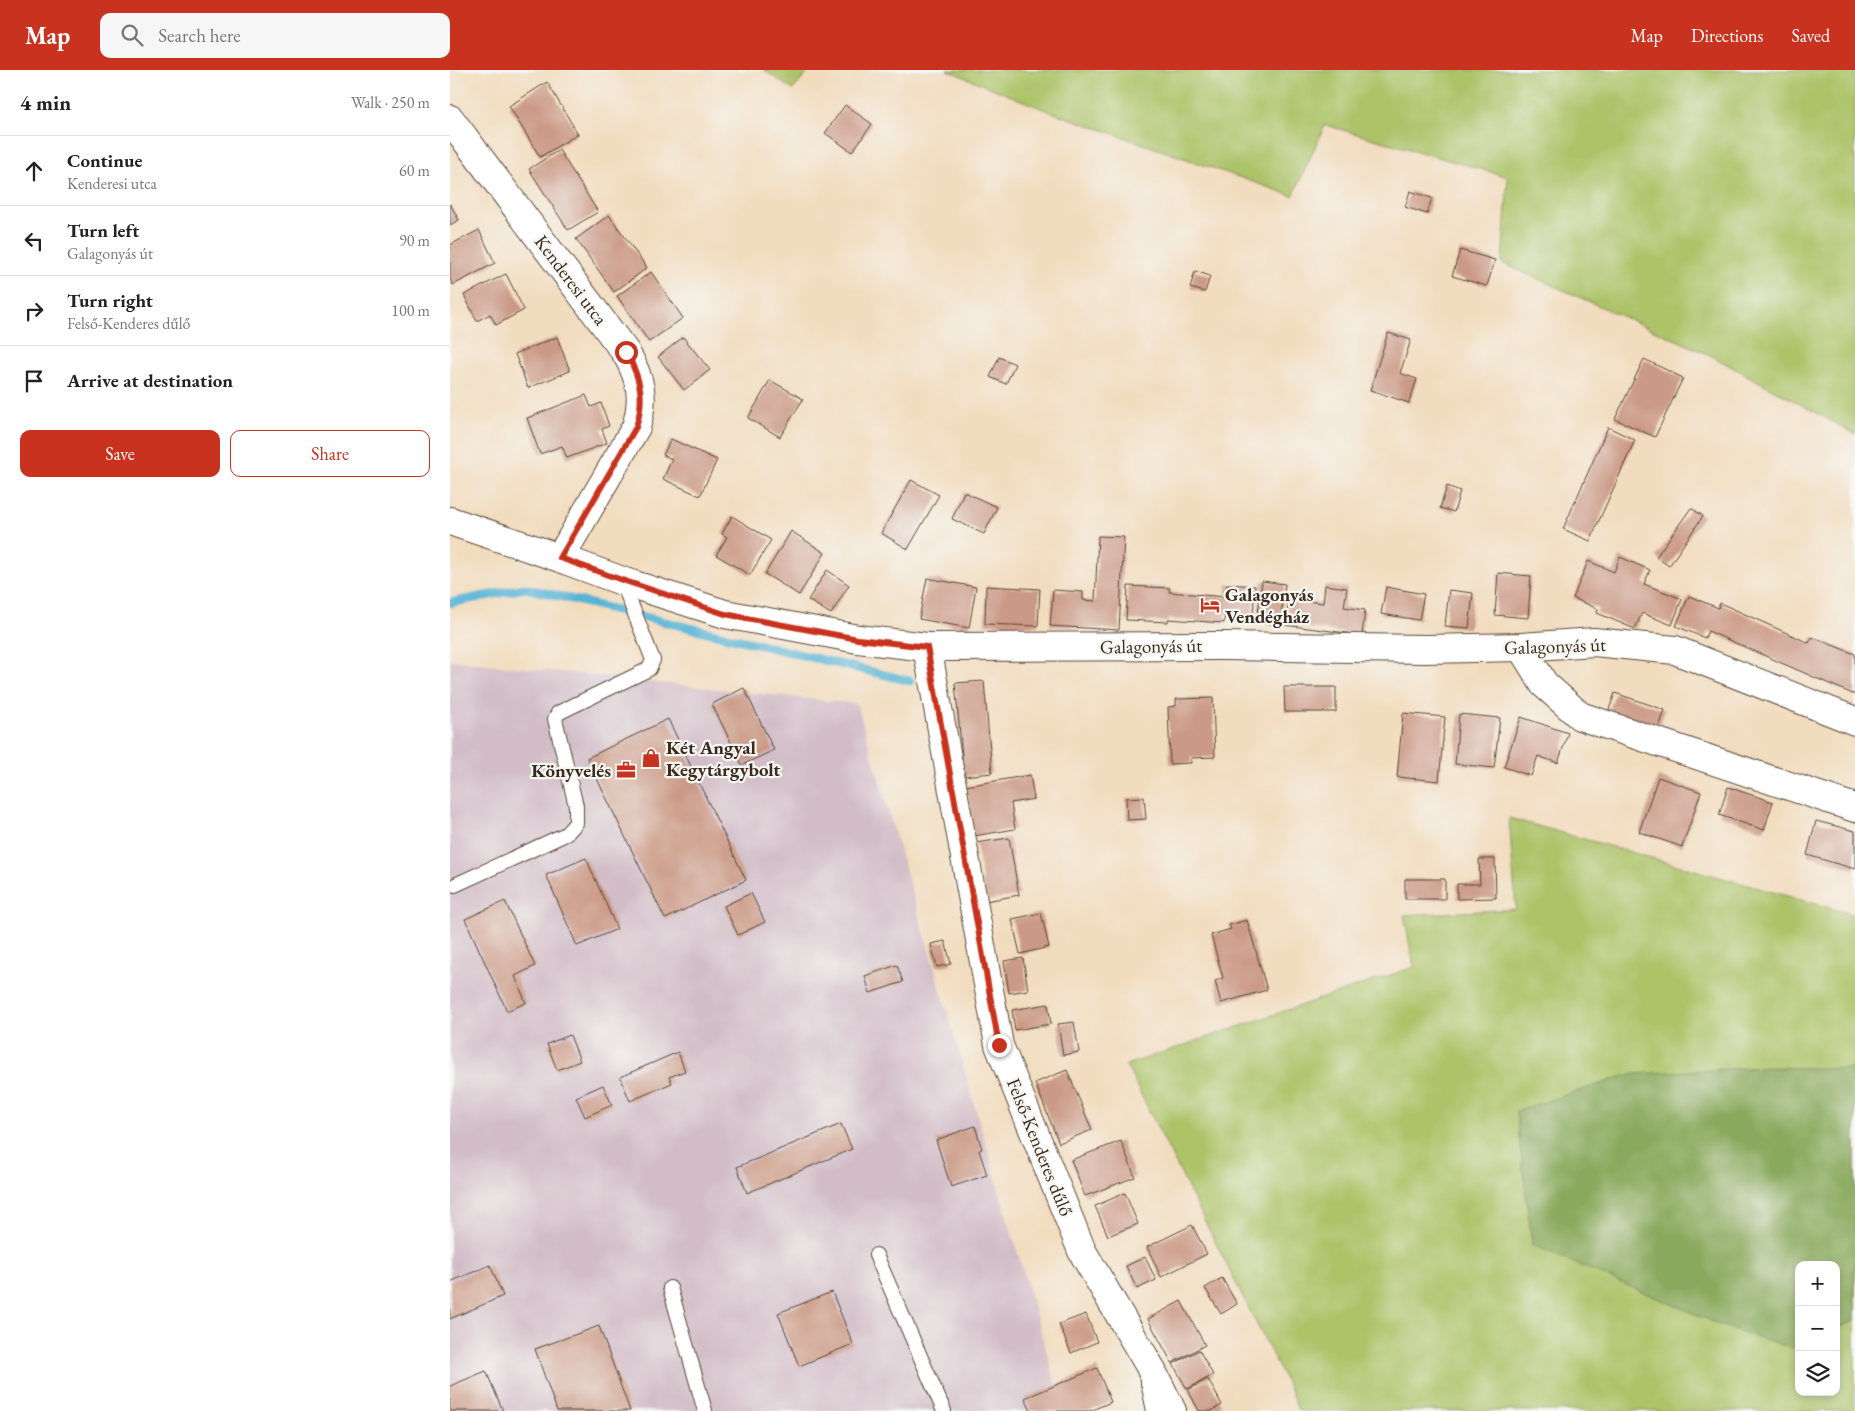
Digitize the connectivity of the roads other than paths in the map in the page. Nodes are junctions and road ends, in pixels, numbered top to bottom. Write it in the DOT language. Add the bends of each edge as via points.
graph roads {
  1 [pos="450,119"];
  2 [pos="450,521"];
  3 [pos="560,558"];
  4 [pos="627,592"];
  5 [pos="927,647"];
  6 [pos="1521,647"];
  7 [pos="1855,721"];
  8 [pos="1855,808"];
  9 [pos="455,885"];
  10 [pos="876,1255"];
  11 [pos="670,1288"];
  12 [pos="1149,1365"];
  13 [pos="705,1411"];
  14 [pos="944,1411"];
  15 [pos="1154,1411"];
  16 [pos="1172,1411"];
  1 -- 3 [label="street, Kenderesi utca" via="626,352 636,371 641,394 641,411 636,427"];
  2 -- 3 [label="street, Galagonyás út"];
  3 -- 4 [label="street, Galagonyás út"];
  4 -- 5 [label="street, Galagonyás út" via="858,639"];
  4 -- 9 [label="lane" via="653,660 649,669 558,713 555,719 576,806 576,823 566,834"];
  5 -- 6 [label="street, Galagonyás út"];
  5 -- 12 [label="street, Felső-Kenderes dűlő" via="999,1045 1082,1251"];
  6 -- 7 [label="street, Galagonyás út" via="1594,642 1675,650"];
  6 -- 8 [label="street" via="1544,684 1580,716"];
  10 -- 14 [label="lane"];
  11 -- 13 [label="lane"];
  12 -- 15 [label="lane" via="1148,1386"];
  12 -- 16 [label="street, Felső-Kenderes dűlő"];
}
